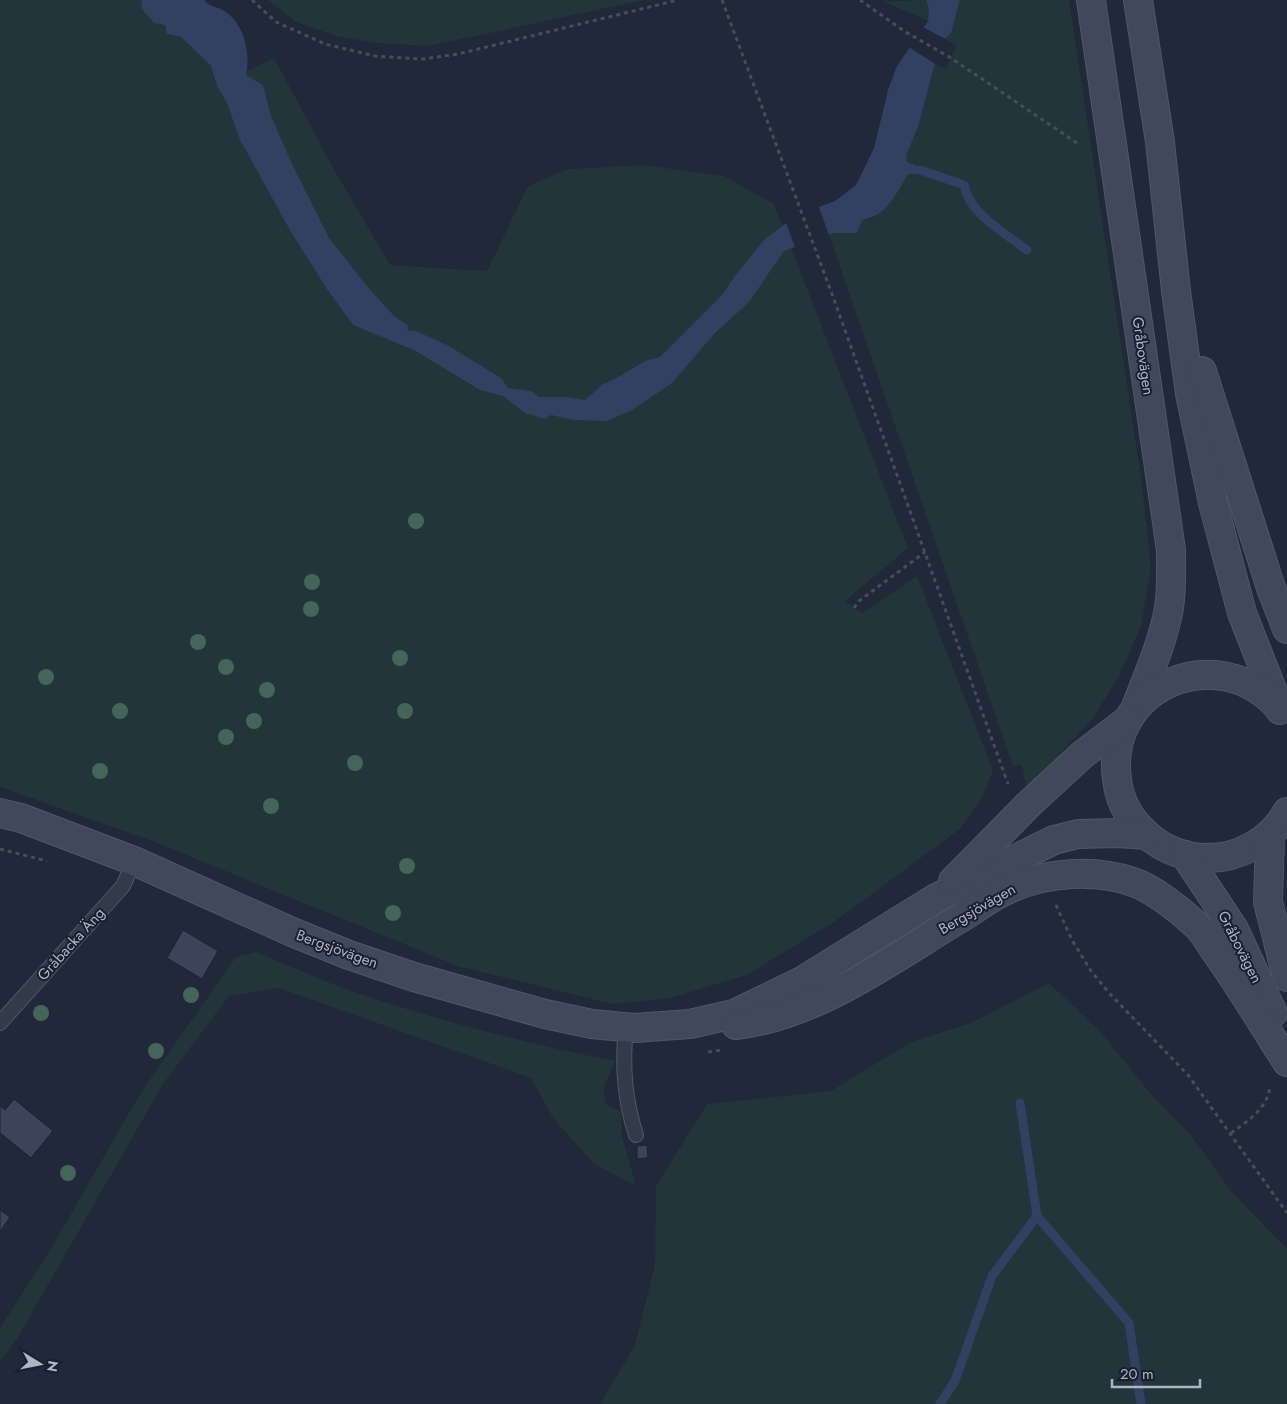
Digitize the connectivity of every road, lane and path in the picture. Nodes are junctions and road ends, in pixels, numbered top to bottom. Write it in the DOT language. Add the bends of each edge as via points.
graph roads {
  1 [pos="252,0"];
  2 [pos="678,0"];
  3 [pos="722,0"];
  4 [pos="860,0"];
  5 [pos="1091,0"];
  6 [pos="1138,0"];
  7 [pos="1077,143"];
  8 [pos="1176,291"];
  9 [pos="925,552"];
  10 [pos="854,608"];
  11 [pos="1287,629"];
  12 [pos="1132,714"];
  13 [pos="1284,715"];
  14 [pos="1010,789"];
  15 [pos="1287,812"];
  16 [pos="0,813"];
  17 [pos="1270,834"];
  18 [pos="1147,835"];
  19 [pos="0,849"];
  20 [pos="1185,855"];
  21 [pos="134,861"];
  22 [pos="55,863"];
  23 [pos="936,898"];
  24 [pos="1054,902"];
  25 [pos="1287,977"];
  26 [pos="0,1023"];
  27 [pos="690,1024"];
  28 [pos="626,1027"];
  29 [pos="1287,1044"];
  30 [pos="729,1049"];
  31 [pos="702,1052"];
  32 [pos="1287,1062"];
  33 [pos="1270,1083"];
  34 [pos="1230,1133"];
  35 [pos="636,1135"];
  36 [pos="1287,1213"];
  1 -- 2 [label="path" via="276,22 325,44 375,56 423,59 458,54"];
  3 -- 9 [label="path"];
  4 -- 7 [label="path"];
  5 -- 12 [label="main road, Gråbovägen" via="1171,550 1169,608 1162,636"];
  6 -- 8 [label="main road, Gråbovägen" via="1160,142"];
  8 -- 11 [label="main road, Gråbovägen" via="1270,588"];
  8 -- 13 [label="main road, Gråbovägen" via="1190,394 1213,503 1242,614"];
  9 -- 10 [label="path"];
  9 -- 14 [label="path"];
  12 -- 13 [label="main road, Gråbovägen" via="1150,694 1173,681 1212,674 1250,684 1272,700"];
  12 -- 18 [label="main road, Gråbovägen" via="1119,743 1116,772 1128,813"];
  12 -- 23 [label="main road, Bergsjövägen" via="1029,804"];
  15 -- 17 [label="main road, Gråbovägen"];
  16 -- 21 [label="main road, Bergsjövägen"];
  17 -- 20 [label="main road, Gråbovägen" via="1237,854 1210,858"];
  17 -- 25 [label="main road, Gråbovägen" via="1268,902"];
  18 -- 20 [label="main road, Gråbovägen" via="1158,844"];
  18 -- 23 [label="main road, Bergsjövägen" via="1078,834 1054,840"];
  19 -- 22 [label="path"];
  20 -- 29 [label="main road, Gråbovägen" via="1234,929"];
  21 -- 26 [label="lane, Gråbacka Äng" via="123,886"];
  21 -- 28 [label="main road, Bergsjövägen" via="292,932 414,977 545,1014"];
  23 -- 27 [label="main road, Bergsjövägen" via="802,981 734,1014"];
  24 -- 34 [label="path" via="1072,940 1092,971 1188,1076"];
  27 -- 28 [label="main road, Bergsjövägen"];
  27 -- 32 [label="main road, Bergsjövägen" via="709,1028 748,1024 816,1002 1010,888 1053,876 1085,873 1134,882 1164,899 1196,925"];
  28 -- 35 [label="lane" via="624,1074 628,1114"];
  30 -- 31 [label="path"];
  33 -- 34 [label="path" via="1265,1103 1248,1121"];
  34 -- 36 [label="path"];
}
